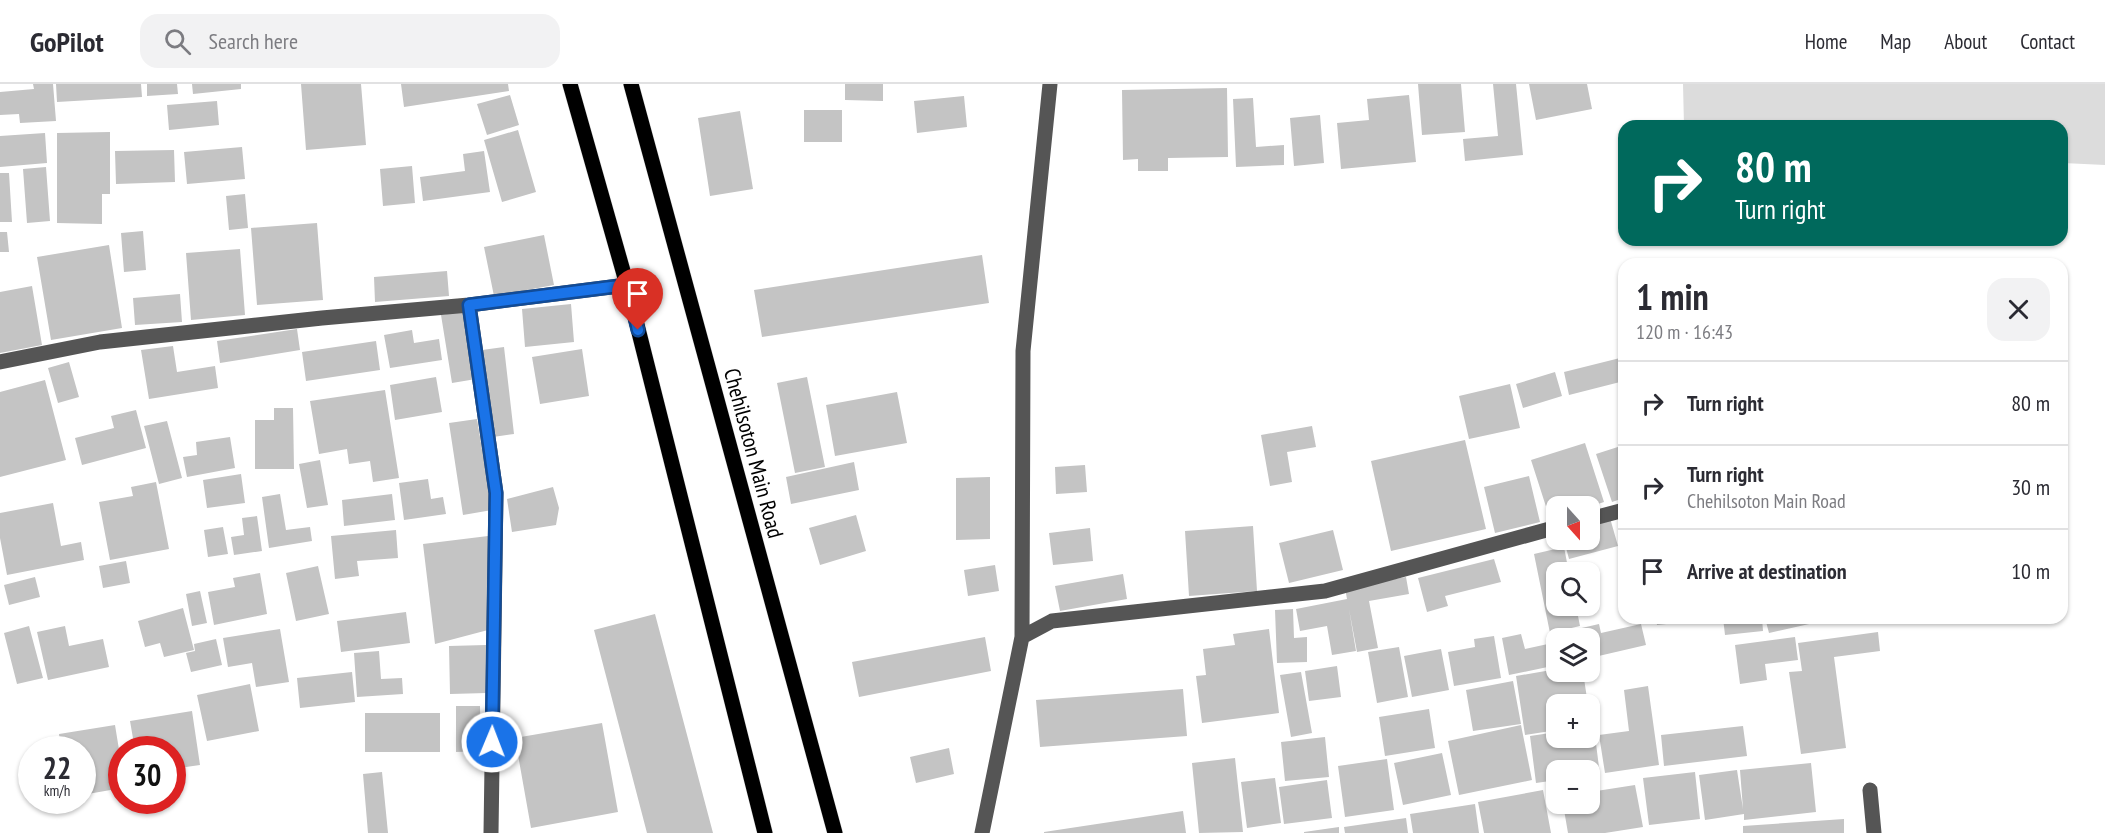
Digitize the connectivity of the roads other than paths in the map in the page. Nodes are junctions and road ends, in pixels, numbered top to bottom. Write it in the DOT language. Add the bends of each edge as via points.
graph roads {
  1 [pos="570,84"];
  2 [pos="631,84"];
  3 [pos="1050,84"];
  4 [pos="627,285"];
  5 [pos="469,305"];
  6 [pos="0,362"];
  7 [pos="1618,512"];
  8 [pos="1600,516"];
  9 [pos="1546,530"];
  10 [pos="1022,637"];
  11 [pos="1870,790"];
  12 [pos="491,833"];
  13 [pos="765,833"];
  14 [pos="835,833"];
  15 [pos="982,833"];
  16 [pos="1874,833"];
  1 -- 4 [label="main road"];
  2 -- 14 [label="main road, Chehilsoton Main Road"];
  3 -- 10 [label="street" via="1023,351"];
  4 -- 5 [label="street"];
  4 -- 13 [label="main road"];
  5 -- 6 [label="street" via="100,342"];
  5 -- 12 [label="street" via="496,493"];
  7 -- 8 [label="street"];
  9 -- 10 [label="street" via="1325,591 1052,621"];
  10 -- 15 [label="street"];
  11 -- 16 [label="street"];
}
